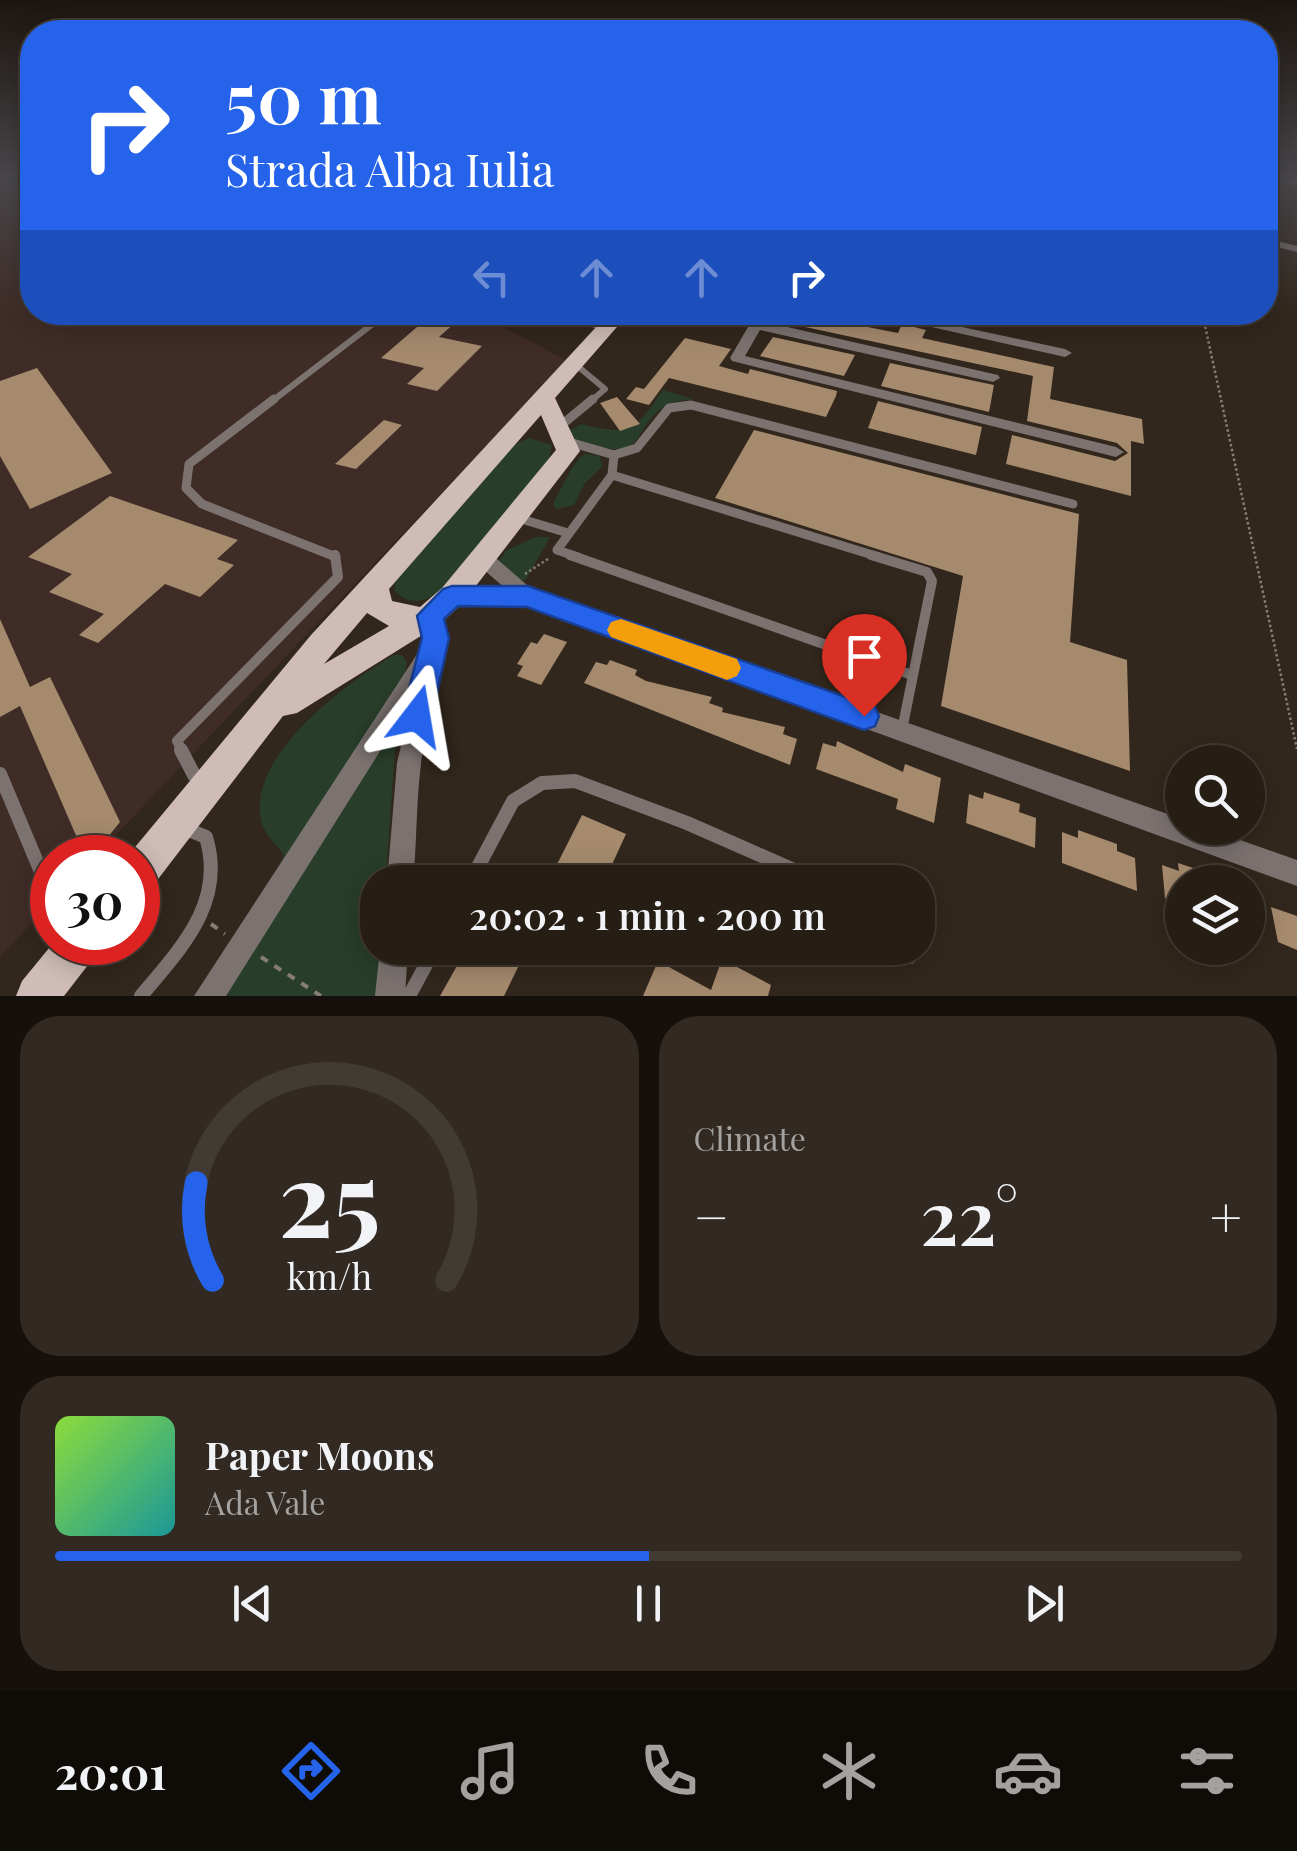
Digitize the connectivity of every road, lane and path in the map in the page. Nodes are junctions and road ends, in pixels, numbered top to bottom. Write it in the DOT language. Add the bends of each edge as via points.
graph roads {
  1 [pos="372,325"];
  2 [pos="610,325"];
  3 [pos="755,325"];
  4 [pos="782,325"];
  5 [pos="933,325"];
  6 [pos="1205,325"];
  7 [pos="1065,353"];
  8 [pos="575,364"];
  9 [pos="993,378"];
  10 [pos="545,399"];
  11 [pos="515,432"];
  12 [pos="562,435"];
  13 [pos="1116,452"];
  14 [pos="614,455"];
  15 [pos="612,474"];
  16 [pos="1074,504"];
  17 [pos="516,517"];
  18 [pos="568,533"];
  19 [pos="484,558"];
  20 [pos="374,586"];
  21 [pos="452,596"];
  22 [pos="528,596"];
  23 [pos="429,627"];
  24 [pos="912,675"];
  25 [pos="262,721"];
  26 [pos="902,730"];
  27 [pos="1297,749"];
  28 [pos="0,774"];
  29 [pos="211,784"];
  30 [pos="177,825"];
  31 [pos="30,846"];
  32 [pos="160,846"];
  33 [pos="401,865"];
  34 [pos="479,865"];
  35 [pos="782,865"];
  36 [pos="1297,873"];
  37 [pos="60,965"];
  38 [pos="393,965"];
  39 [pos="426,965"];
  40 [pos="37,996"];
  41 [pos="141,996"];
  42 [pos="209,996"];
  43 [pos="390,996"];
  44 [pos="409,996"];
  1 -- 29 [label="lane" via="189,464 186,488 202,504 336,555 338,577 177,741 194,775"];
  2 -- 8 [label="main road"];
  3 -- 13 [label="street" via="737,358"];
  4 -- 9 [label="street"];
  5 -- 7 [label="street"];
  6 -- 27 [label="path"];
  8 -- 10 [label="main road"];
  8 -- 12 [label="lane" via="605,389"];
  10 -- 11 [label="main road"];
  10 -- 12 [label="main road"];
  11 -- 12 [label="main road"];
  11 -- 20 [label="main road"];
  12 -- 14 [label="lane"];
  12 -- 17 [label="main road" via="568,451"];
  14 -- 15 [label="lane"];
  14 -- 16 [label="lane" via="637,448 669,408 691,405"];
  15 -- 18 [label="lane"];
  15 -- 24 [label="lane" via="926,572 932,581"];
  17 -- 18 [label="lane"];
  17 -- 19 [label="main road"];
  18 -- 24 [label="lane" via="557,553"];
  19 -- 21 [label="main road"];
  19 -- 22 [label="street"];
  20 -- 23 [label="main road" via="380,608"];
  20 -- 25 [label="main road"];
  21 -- 22 [label="street"];
  21 -- 23 [label="main road"];
  22 -- 26 [label="street"];
  23 -- 25 [label="main road" via="310,686"];
  23 -- 33 [label="street"];
  23 -- 42 [label="street"];
  24 -- 26 [label="lane"];
  25 -- 29 [label="main road"];
  26 -- 36 [label="street"];
  28 -- 31 [label="lane"];
  29 -- 30 [label="main road"];
  30 -- 32 [label="main road"];
  30 -- 41 [label="lane" via="206,837 215,858 213,889 202,918"];
  34 -- 35 [label="lane" via="513,801 542,783 575,781"];
  37 -- 40 [label="main road"];
  38 -- 43 [label="street"];
  39 -- 44 [label="lane"];
}
